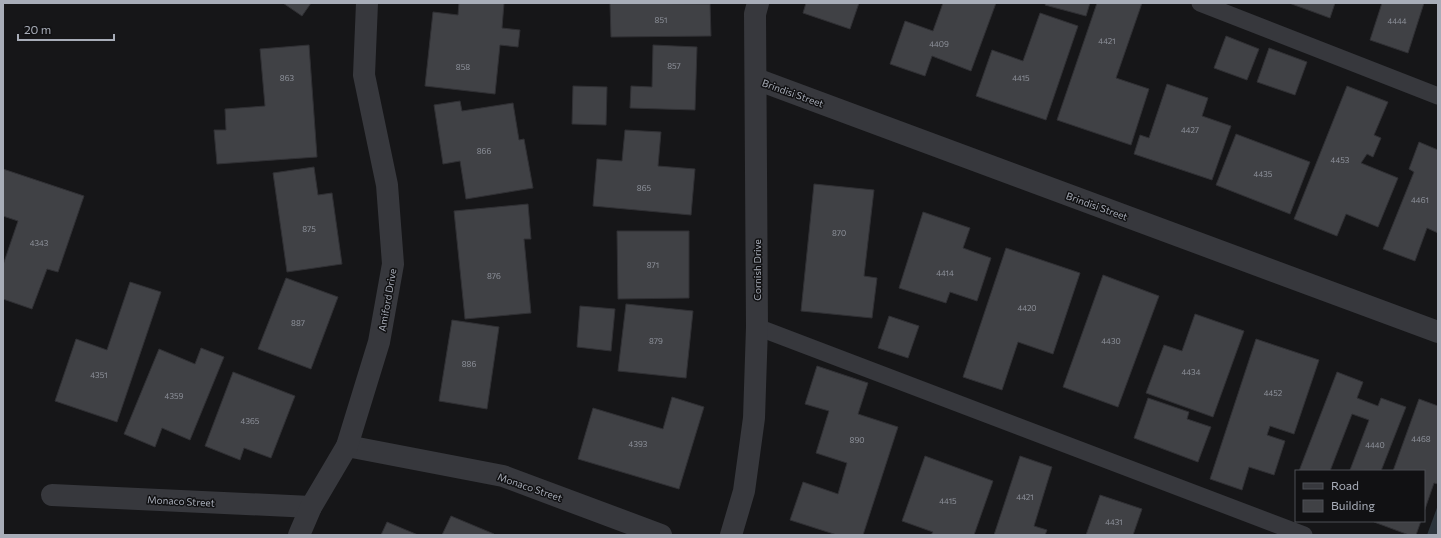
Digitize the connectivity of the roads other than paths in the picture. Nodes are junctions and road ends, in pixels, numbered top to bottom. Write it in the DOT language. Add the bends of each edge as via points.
graph roads {
  1 [pos="367,3"];
  2 [pos="758,3"];
  3 [pos="1200,3"];
  4 [pos="756,79"];
  5 [pos="1438,96"];
  6 [pos="757,327"];
  7 [pos="1438,332"];
  8 [pos="347,446"];
  9 [pos="52,495"];
  10 [pos="311,507"];
  11 [pos="299,535"];
  12 [pos="661,535"];
  13 [pos="731,535"];
  14 [pos="1304,535"];
  1 -- 8 [label="street, Amiford Drive" via="364,75 387,185 393,264 379,342"];
  2 -- 4 [label="street, Cornish Drive"];
  3 -- 5 [label="lane"];
  4 -- 6 [label="street, Cornish Drive"];
  4 -- 7 [label="street, Brindisi Street"];
  6 -- 13 [label="street, Cornish Drive" via="754,418 744,491"];
  6 -- 14 [label="lane"];
  8 -- 10 [label="street, Amiford Drive"];
  8 -- 12 [label="street, Monaco Street" via="503,476"];
  9 -- 10 [label="street, Monaco Street"];
  10 -- 11 [label="street, Amiford Drive"];
}
